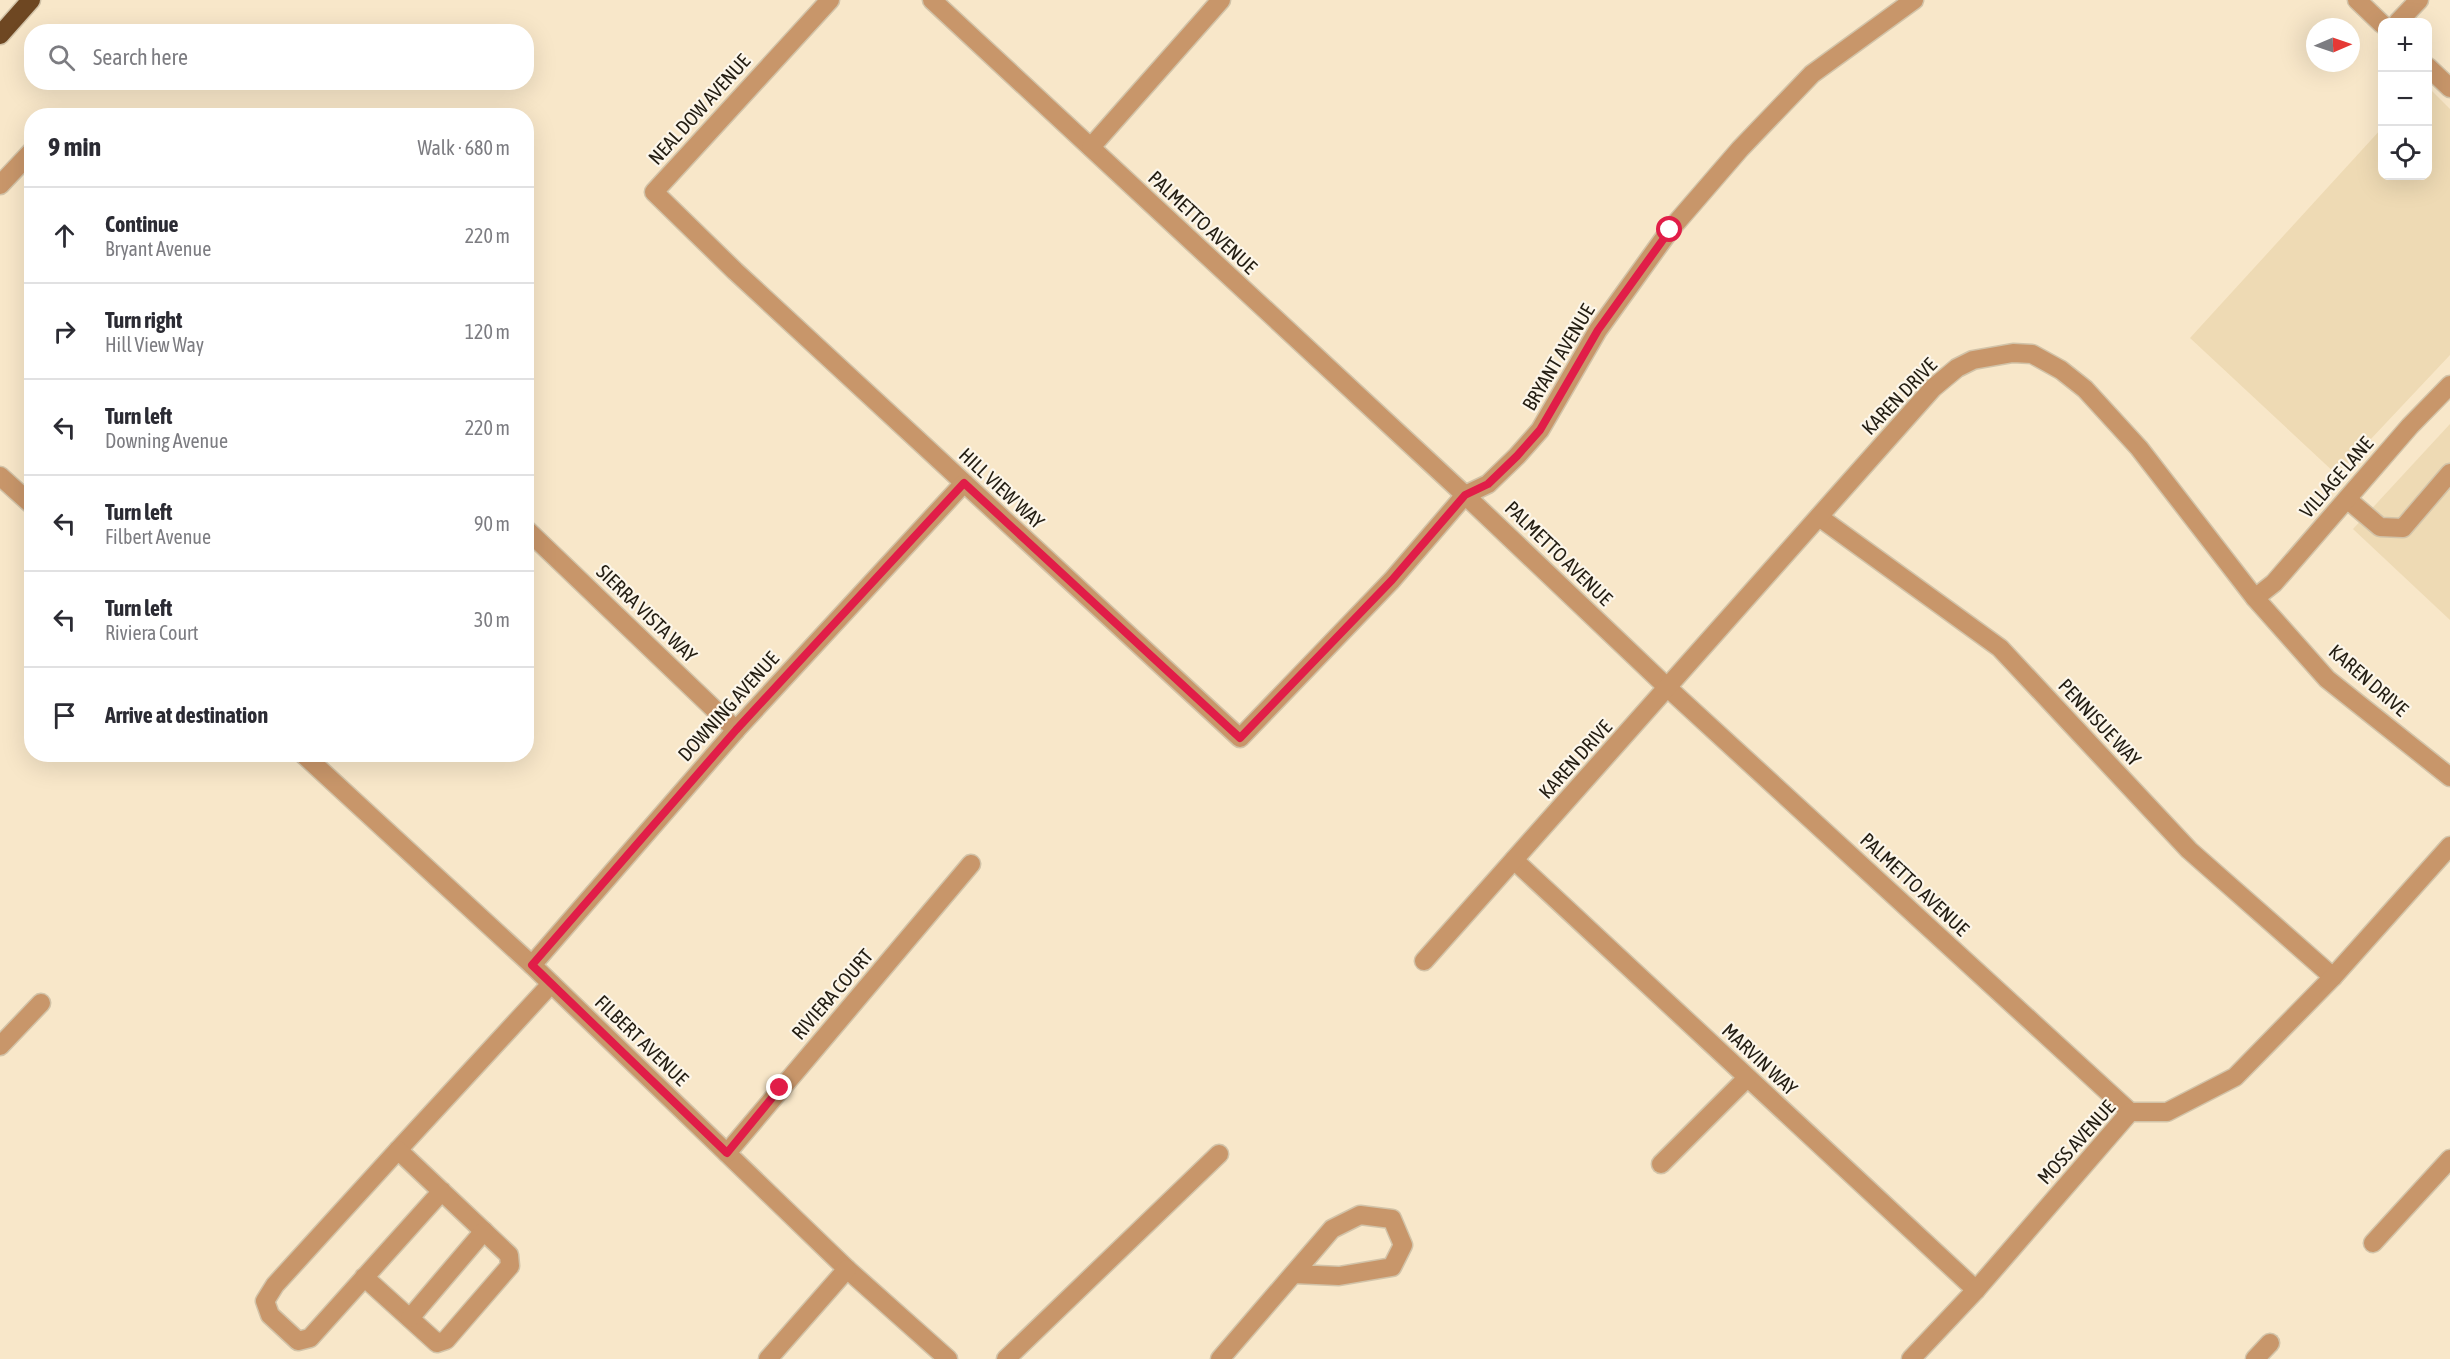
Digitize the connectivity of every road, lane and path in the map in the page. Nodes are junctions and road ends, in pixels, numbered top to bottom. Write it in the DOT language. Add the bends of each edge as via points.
graph roads {
  1 [pos="32,0"];
  2 [pos="830,0"];
  3 [pos="932,0"];
  4 [pos="1221,0"];
  5 [pos="1914,0"];
  6 [pos="2357,0"];
  7 [pos="2419,0"];
  8 [pos="2402,18"];
  9 [pos="2378,20"];
  10 [pos="0,35"];
  11 [pos="2432,72"];
  12 [pos="2450,88"];
  13 [pos="1091,147"];
  14 [pos="24,160"];
  15 [pos="0,185"];
  16 [pos="735,271"];
  17 [pos="2450,385"];
  18 [pos="2450,473"];
  19 [pos="0,476"];
  20 [pos="964,483"];
  21 [pos="1465,495"];
  22 [pos="24,498"];
  23 [pos="2346,500"];
  24 [pos="1819,517"];
  25 [pos="534,537"];
  26 [pos="2255,598"];
  27 [pos="1668,688"];
  28 [pos="736,730"];
  29 [pos="1240,738"];
  30 [pos="312,762"];
  31 [pos="2450,777"];
  32 [pos="2450,846"];
  33 [pos="1514,860"];
  34 [pos="971,864"];
  35 [pos="1424,961"];
  36 [pos="532,965"];
  37 [pos="2333,977"];
  38 [pos="551,984"];
  39 [pos="41,1003"];
  40 [pos="0,1046"];
  41 [pos="1747,1077"];
  42 [pos="2130,1112"];
  43 [pos="398,1150"];
  44 [pos="727,1153"];
  45 [pos="1219,1154"];
  46 [pos="2450,1159"];
  47 [pos="1661,1164"];
  48 [pos="442,1191"];
  49 [pos="484,1231"];
  50 [pos="2373,1243"];
  51 [pos="847,1269"];
  52 [pos="1294,1274"];
  53 [pos="364,1277"];
  54 [pos="1976,1290"];
  55 [pos="410,1318"];
  56 [pos="2270,1343"];
  57 [pos="768,1359"];
  58 [pos="948,1359"];
  59 [pos="1006,1359"];
  60 [pos="1220,1359"];
  61 [pos="1911,1359"];
  62 [pos="2255,1359"];
  1 -- 10 [label="highway"];
  2 -- 16 [label="street, NEAL DOW AVENUE" via="654,192"];
  3 -- 13 [label="street, PALMETTO AVENUE"];
  4 -- 13 [label="street"];
  5 -- 21 [label="street, BRYANT AVENUE" via="1812,74 1740,149 1670,230 1598,330 1540,430 1488,484"];
  6 -- 9 [label="street"];
  7 -- 8 [label="street"];
  11 -- 12 [label="street"];
  13 -- 21 [label="street, PALMETTO AVENUE"];
  14 -- 15 [label="street"];
  16 -- 20 [label="street, HILL VIEW WAY"];
  17 -- 23 [label="street, VILLAGE LANE"];
  18 -- 23 [label="street" via="2403,528 2380,527"];
  19 -- 22 [label="street"];
  20 -- 28 [label="street, DOWNING AVENUE"];
  20 -- 29 [label="street, HILL VIEW WAY"];
  21 -- 27 [label="street, PALMETTO AVENUE"];
  21 -- 29 [label="street, BRYANT AVENUE" via="1392,580"];
  23 -- 26 [label="street, VILLAGE LANE" via="2274,583"];
  24 -- 26 [label="street, KAREN DRIVE" via="1933,388 1957,368 1996,355 2032,354 2085,389 2139,448"];
  24 -- 27 [label="street, KAREN DRIVE"];
  24 -- 37 [label="street, PENNISUE WAY" via="2000,648 2189,850"];
  25 -- 28 [label="street, SIERRA VISTA WAY"];
  26 -- 31 [label="street, KAREN DRIVE" via="2327,679"];
  27 -- 33 [label="street, KAREN DRIVE"];
  27 -- 42 [label="street, PALMETTO AVENUE"];
  28 -- 36 [label="street, DOWNING AVENUE"];
  30 -- 36 [label="street, FILBERT AVENUE"];
  32 -- 37 [label="street, MOSS AVENUE"];
  33 -- 35 [label="street, KAREN DRIVE"];
  33 -- 41 [label="street, MARVIN WAY"];
  34 -- 44 [label="street, RIVIERA COURT"];
  36 -- 38 [label="street, FILBERT AVENUE"];
  37 -- 42 [label="street, MOSS AVENUE" via="2235,1077 2168,1112"];
  38 -- 43 [label="street"];
  38 -- 44 [label="street, FILBERT AVENUE"];
  39 -- 40 [label="street"];
  41 -- 47 [label="street"];
  41 -- 54 [label="street, MARVIN WAY"];
  42 -- 54 [label="street, MOSS AVENUE"];
  43 -- 48 [label="street"];
  43 -- 53 [label="street" via="275,1285 265,1301 270,1315 298,1341 310,1338"];
  44 -- 51 [label="street, FILBERT AVENUE"];
  45 -- 59 [label="street"];
  46 -- 50 [label="street"];
  48 -- 49 [label="street"];
  48 -- 53 [label="street"];
  49 -- 55 [label="street"];
  49 -- 55 [label="street" via="509,1255 510,1266 446,1340 436,1343"];
  51 -- 57 [label="street"];
  51 -- 58 [label="street, FILBERT AVENUE"];
  52 -- 52 [label="street" via="1339,1276 1392,1267 1403,1245 1392,1219 1359,1215 1332,1230"];
  52 -- 60 [label="street"];
  53 -- 55 [label="street"];
  54 -- 61 [label="street, MOSS AVENUE"];
  56 -- 62 [label="street"];
}
